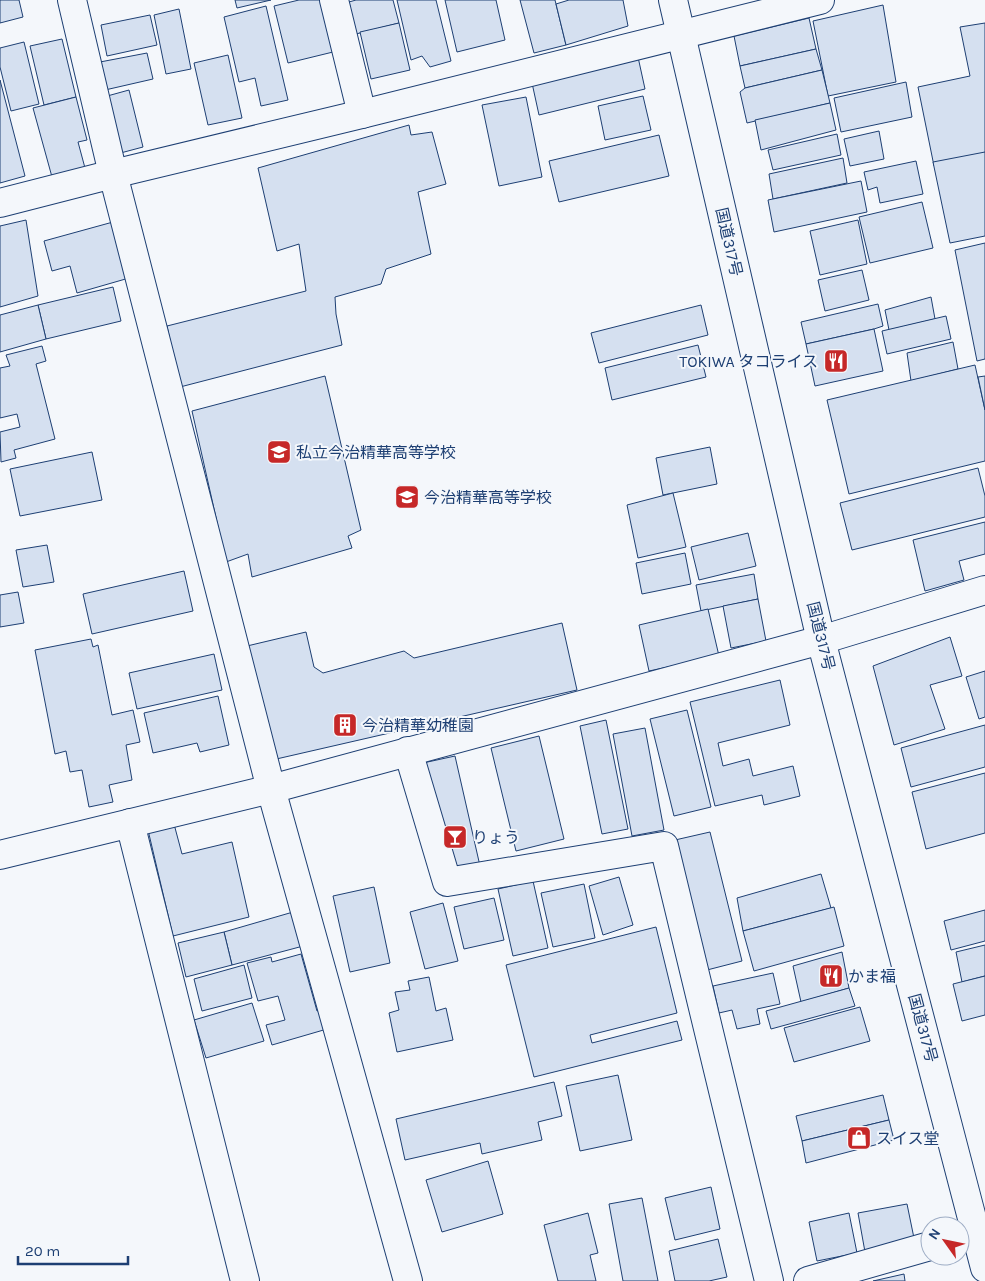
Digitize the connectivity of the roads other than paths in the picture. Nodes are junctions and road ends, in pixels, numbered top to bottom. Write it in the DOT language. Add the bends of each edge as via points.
graph roads {
  1 [pos="72,0"];
  2 [pos="334,0"];
  3 [pos="673,0"];
  4 [pos="820,0"];
  5 [pos="682,35"];
  6 [pos="362,114"];
  7 [pos="113,174"];
  8 [pos="0,203"];
  9 [pos="985,590"];
  10 [pos="821,640"];
  11 [pos="408,751"];
  12 [pos="271,789"];
  13 [pos="130,824"];
  14 [pos="0,855"];
  15 [pos="974,1234"];
  16 [pos="920,1249"];
  17 [pos="985,1268"];
  18 [pos="245,1281"];
  19 [pos="408,1281"];
  20 [pos="770,1281"];
  21 [pos="808,1281"];
  1 -- 7 [label="main road"];
  2 -- 6 [label="main road"];
  3 -- 5 [label="main road, 国道317号"];
  4 -- 5 [label="main road"];
  5 -- 6 [label="main road"];
  5 -- 10 [label="main road, 国道317号"];
  6 -- 7 [label="main road"];
  7 -- 8 [label="main road"];
  7 -- 12 [label="main road"];
  9 -- 10 [label="main road"];
  10 -- 11 [label="main road"];
  10 -- 15 [label="main road, 国道317号"];
  11 -- 12 [label="main road"];
  11 -- 20 [label="main road" via="447,882 664,846"];
  12 -- 13 [label="main road"];
  12 -- 19 [label="main road"];
  13 -- 14 [label="main road"];
  13 -- 18 [label="main road"];
  15 -- 17 [label="main road, 国道317号"];
  16 -- 21 [label="main road"];
}
